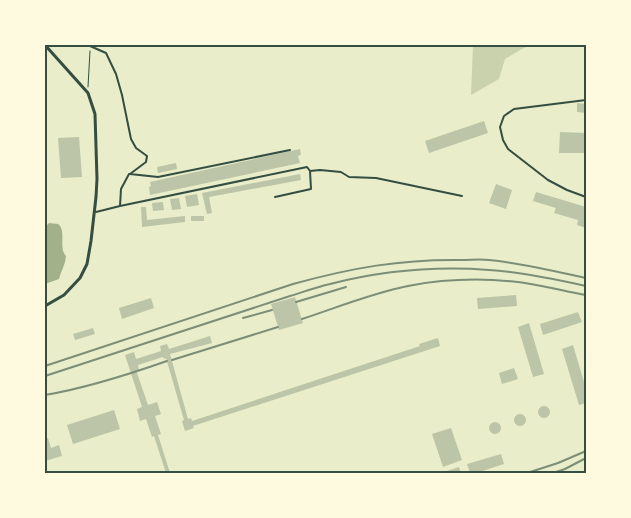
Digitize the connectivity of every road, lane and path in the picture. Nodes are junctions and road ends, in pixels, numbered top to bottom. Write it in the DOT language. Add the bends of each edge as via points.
graph roads {
  1 [pos="45,45"];
  2 [pos="90,46"];
  3 [pos="88,93"];
  4 [pos="586,100"];
  5 [pos="290,150"];
  6 [pos="310,171"];
  7 [pos="130,174"];
  8 [pos="275,196"];
  9 [pos="462,196"];
  10 [pos="586,197"];
  11 [pos="120,206"];
  12 [pos="94,213"];
  13 [pos="45,306"];
  1 -- 3 [label="street"];
  2 -- 3 [label="path"];
  2 -- 7 [label="lane" via="106,53 122,95 130,139 147,156 146,162"];
  3 -- 12 [label="street" via="96,128"];
  4 -- 10 [label="lane" via="514,109 504,116 500,127 508,149 548,180"];
  5 -- 7 [label="lane" via="158,177"];
  6 -- 8 [label="lane" via="311,189"];
  6 -- 9 [label="lane" via="341,172 349,177 376,178"];
  6 -- 11 [label="lane" via="307,167"];
  7 -- 11 [label="lane" via="121,189"];
  11 -- 12 [label="lane"];
  12 -- 13 [label="street" via="87,264 80,278 64,295"];
}
